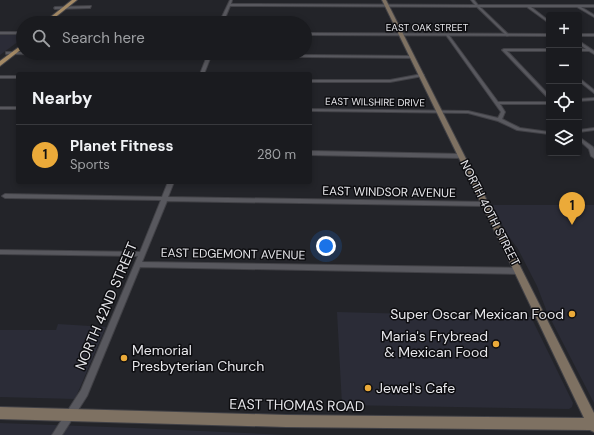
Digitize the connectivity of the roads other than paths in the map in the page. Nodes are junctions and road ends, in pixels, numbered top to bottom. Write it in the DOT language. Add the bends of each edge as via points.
graph roads {
  1 [pos="76,0"];
  2 [pos="81,0"];
  3 [pos="231,0"];
  4 [pos="384,0"];
  5 [pos="414,0"];
  6 [pos="443,0"];
  7 [pos="472,0"];
  8 [pos="501,0"];
  9 [pos="540,0"];
  10 [pos="583,2"];
  11 [pos="229,5"];
  12 [pos="387,5"];
  13 [pos="419,5"];
  14 [pos="447,5"];
  15 [pos="478,5"];
  16 [pos="507,5"];
  17 [pos="528,6"];
  18 [pos="548,6"];
  19 [pos="578,6"];
  20 [pos="588,6"];
  21 [pos="594,6"];
  22 [pos="54,8"];
  23 [pos="68,8"];
  24 [pos="89,8"];
  25 [pos="56,16"];
  26 [pos="59,16"];
  27 [pos="225,16"];
  28 [pos="594,16"];
  29 [pos="546,20"];
  30 [pos="0,33"];
  31 [pos="16,33"];
  32 [pos="312,34"];
  33 [pos="401,35"];
  34 [pos="448,35"];
  35 [pos="507,35"];
  36 [pos="546,35"];
  37 [pos="582,35"];
  38 [pos="594,35"];
  39 [pos="582,44"];
  40 [pos="16,46"];
  41 [pos="546,50"];
  42 [pos="582,50"];
  43 [pos="589,50"];
  44 [pos="7,53"];
  45 [pos="14,53"];
  46 [pos="594,53"];
  47 [pos="312,56"];
  48 [pos="412,57"];
  49 [pos="0,58"];
  50 [pos="208,60"];
  51 [pos="0,64"];
  52 [pos="203,72"];
  53 [pos="422,75"];
  54 [pos="0,77"];
  55 [pos="16,77"];
  56 [pos="312,80"];
  57 [pos="582,82"];
  58 [pos="594,92"];
  59 [pos="546,94"];
  60 [pos="594,98"];
  61 [pos="582,100"];
  62 [pos="497,103"];
  63 [pos="546,103"];
  64 [pos="0,108"];
  65 [pos="16,108"];
  66 [pos="312,110"];
  67 [pos="440,112"];
  68 [pos="500,120"];
  69 [pos="594,129"];
  70 [pos="582,131"];
  71 [pos="546,133"];
  72 [pos="582,140"];
  73 [pos="312,153"];
  74 [pos="461,156"];
  75 [pos="594,156"];
  76 [pos="170,184"];
  77 [pos="5,196"];
  78 [pos="164,199"];
  79 [pos="486,204"];
  80 [pos="0,252"];
  81 [pos="141,254"];
  82 [pos="138,264"];
  83 [pos="519,271"];
  84 [pos="0,413"];
  85 [pos="70,415"];
  86 [pos="594,425"];
  87 [pos="57,435"];
  1 -- 23 [label="main road"];
  2 -- 23 [label="main road"];
  3 -- 11 [label="street"];
  4 -- 12 [label="main road, NORTH 40TH STREET"];
  5 -- 13 [label="street"];
  6 -- 14 [label="street"];
  7 -- 15 [label="street"];
  8 -- 16 [label="street"];
  9 -- 18 [label="street"];
  10 -- 20 [label="street"];
  11 -- 12 [label="street"];
  11 -- 27 [label="street"];
  12 -- 13 [label="street"];
  12 -- 33 [label="main road, NORTH 40TH STREET"];
  13 -- 14 [label="street"];
  14 -- 15 [label="street"];
  15 -- 16 [label="street"];
  15 -- 35 [label="street"];
  16 -- 17 [label="street"];
  17 -- 18 [label="street"];
  17 -- 29 [label="street"];
  18 -- 19 [label="street"];
  19 -- 20 [label="street"];
  19 -- 28 [label="street"];
  20 -- 21 [label="street"];
  22 -- 23 [label="street"];
  23 -- 24 [label="street"];
  23 -- 25 [label="main road"];
  23 -- 26 [label="main road"];
  30 -- 31 [label="street"];
  32 -- 33 [label="street, EAST OAK STREET"];
  33 -- 34 [label="street, EAST OAK STREET"];
  33 -- 48 [label="main road, NORTH 40TH STREET"];
  34 -- 35 [label="street, EAST OAK STREET"];
  34 -- 62 [label="street"];
  35 -- 36 [label="street, EAST OAK STREET"];
  37 -- 38 [label="street"];
  39 -- 43 [label="street"];
  40 -- 44 [label="main road"];
  41 -- 59 [label="street" via="504,50"];
  42 -- 43 [label="street"];
  43 -- 46 [label="street"];
  44 -- 45 [label="street"];
  44 -- 49 [label="main road"];
  45 -- 51 [label="main road"];
  47 -- 48 [label="street"];
  48 -- 53 [label="main road, NORTH 40TH STREET"];
  50 -- 52 [label="street"];
  53 -- 56 [label="street" via="390,81"];
  53 -- 67 [label="main road, NORTH 40TH STREET"];
  54 -- 55 [label="street"];
  57 -- 58 [label="street"];
  60 -- 61 [label="street"];
  62 -- 63 [label="street"];
  62 -- 68 [label="street" via="503,112"];
  64 -- 65 [label="street"];
  66 -- 67 [label="street, EAST WILSHIRE DRIVE"];
  67 -- 68 [label="street, EAST WILSHIRE DRIVE" via="474,113"];
  67 -- 74 [label="main road, NORTH 40TH STREET"];
  68 -- 71 [label="street, EAST WILSHIRE DRIVE" via="518,132"];
  69 -- 70 [label="street"];
  72 -- 75 [label="street" via="591,148"];
  73 -- 74 [label="street"];
  74 -- 79 [label="main road, NORTH 40TH STREET"];
  76 -- 78 [label="street, NORTH 42ND STREET"];
  77 -- 78 [label="street, EAST WINDSOR AVENUE"];
  78 -- 79 [label="street, EAST WINDSOR AVENUE"];
  78 -- 81 [label="street, NORTH 42ND STREET"];
  79 -- 83 [label="main road, NORTH 40TH STREET"];
  80 -- 81 [label="street"];
  81 -- 82 [label="street, NORTH 42ND STREET"];
  82 -- 83 [label="street, EAST EDGEMONT AVENUE"];
  82 -- 85 [label="street, NORTH 42ND STREET" via="84,393"];
  83 -- 86 [label="main road, NORTH 40TH STREET"];
  84 -- 85 [label="main road, EAST THOMAS ROAD"];
  85 -- 86 [label="main road, EAST THOMAS ROAD"];
  85 -- 87 [label="street, NORTH 42ND STREET"];
}
